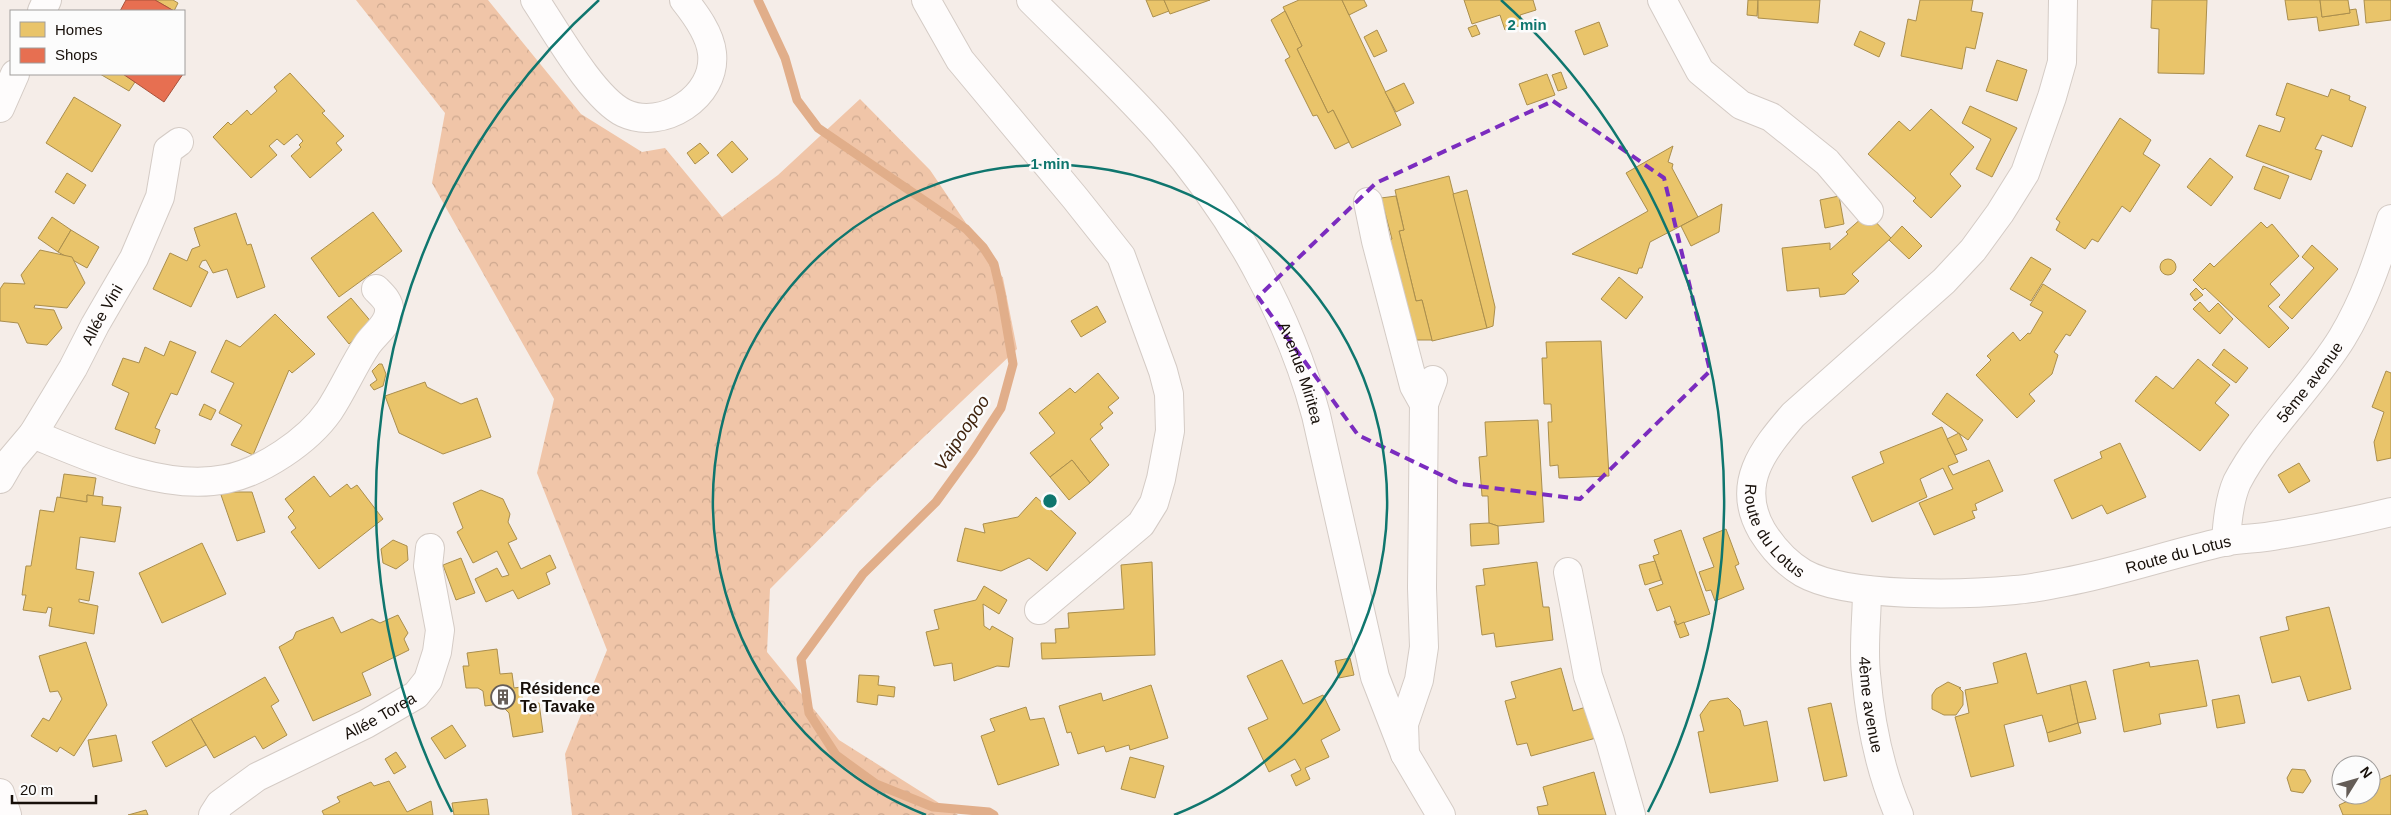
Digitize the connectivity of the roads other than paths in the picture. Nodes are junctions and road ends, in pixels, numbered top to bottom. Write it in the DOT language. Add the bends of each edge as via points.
graph roads {
  1 [pos="535,0"];
  2 [pos="684,0"];
  3 [pos="926,0"];
  4 [pos="1031,0"];
  5 [pos="1662,0"];
  6 [pos="2063,0"];
  7 [pos="15,75"];
  8 [pos="0,108"];
  9 [pos="179,142"];
  10 [pos="1368,202"];
  11 [pos="1869,211"];
  12 [pos="2391,219"];
  13 [pos="376,289"];
  14 [pos="33,434"];
  15 [pos="0,479"];
  16 [pos="2391,512"];
  17 [pos="2226,542"];
  18 [pos="430,548"];
  19 [pos="1568,572"];
  20 [pos="1867,590"];
  21 [pos="1039,610"];
  22 [pos="1405,754"];
  23 [pos="0,793"];
  24 [pos="7,815"];
  25 [pos="213,815"];
  26 [pos="1441,815"];
  27 [pos="1632,815"];
  28 [pos="1899,815"];
  1 -- 2 [label="street" via="588,78 610,103 624,113 651,119 667,116 685,106 710,74 712,54 704,28"];
  3 -- 21 [label="street" via="960,60 1121,256 1169,394 1168,443 1161,479 1148,514 1141,524"];
  4 -- 22 [label="street, Avenue Miritea" via="1134,103 1188,165 1243,243 1278,311 1307,383 1375,677"];
  5 -- 11 [label="street" via="1700,71 1741,105 1771,117 1827,162"];
  6 -- 20 [label="street, Route du Lotus" via="2062,62 2052,97 2025,173 2000,213 1973,250 1944,281 1793,415 1758,461 1750,483 1751,504 1758,524 1784,560 1822,582"];
  7 -- 8 [label="street"];
  9 -- 14 [label="street, Allée Vini" via="168,150 160,197 134,258 74,368"];
  10 -- 22 [label="street" via="1414,386 1429,392 1422,588 1424,647 1419,680 1404,724"];
  12 -- 17 [label="street, 5ème avenue" via="2372,278 2341,339 2253,456 2236,484"];
  13 -- 14 [label="street" via="390,310 386,322 368,343 328,412 295,445 250,472 201,481 154,476 81,454"];
  14 -- 15 [label="street, Allée Vini"];
  16 -- 17 [label="street, Route du Lotus" via="2286,534"];
  17 -- 20 [label="street, Route du Lotus" via="2128,568 2015,590"];
  18 -- 25 [label="street, Allée Torea" via="428,566 440,630 428,680 416,695 366,724 257,777 220,804"];
  19 -- 27 [label="street" via="1588,676"];
  20 -- 28 [label="street, 4ème avenue" via="1865,672 1877,743"];
  22 -- 26 [label="street, Avenue Miritea"];
  23 -- 24 [label="street"];
}
